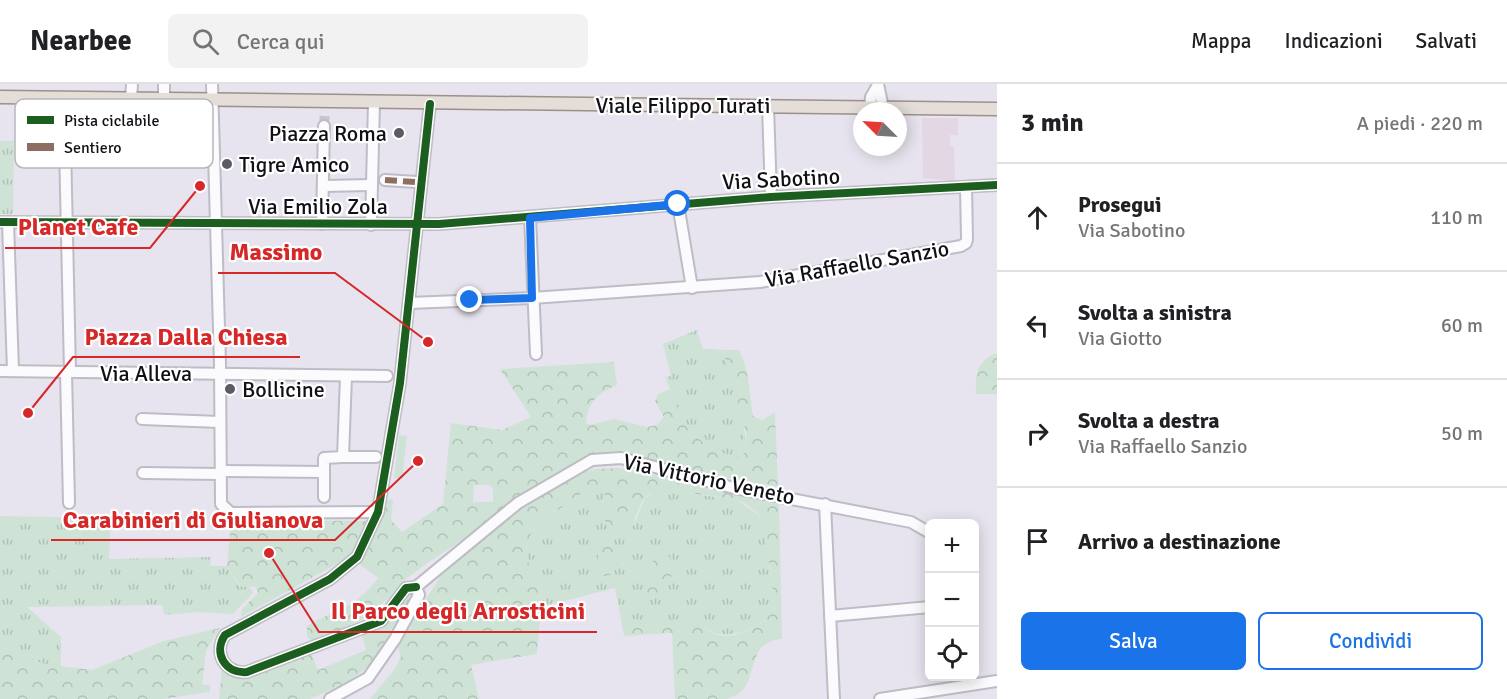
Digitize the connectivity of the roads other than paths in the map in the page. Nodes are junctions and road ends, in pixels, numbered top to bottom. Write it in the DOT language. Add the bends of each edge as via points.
graph roads {
  1 [pos="132,84"];
  2 [pos="164,84"];
  3 [pos="212,84"];
  4 [pos="878,85"];
  5 [pos="0,97"];
  6 [pos="64,98"];
  7 [pos="132,99"];
  8 [pos="164,99"];
  9 [pos="213,99"];
  10 [pos="213,100"];
  11 [pos="372,102"];
  12 [pos="876,102"];
  13 [pos="430,104"];
  14 [pos="768,106"];
  15 [pos="853,107"];
  16 [pos="907,108"];
  17 [pos="997,109"];
  18 [pos="324,126"];
  19 [pos="66,168"];
  20 [pos="385,180"];
  21 [pos="415,180"];
  22 [pos="371,185"];
  23 [pos="997,185"];
  24 [pos="324,186"];
  25 [pos="966,187"];
  26 [pos="771,196"];
  27 [pos="678,204"];
  28 [pos="530,218"];
  29 [pos="4,222"];
  30 [pos="67,223"];
  31 [pos="216,224"];
  32 [pos="322,224"];
  33 [pos="370,225"];
  34 [pos="419,225"];
  35 [pos="692,288"];
  36 [pos="532,298"];
  37 [pos="409,303"];
  38 [pos="536,354"];
  39 [pos="0,371"];
  40 [pos="13,371"];
  41 [pos="68,372"];
  42 [pos="220,374"];
  43 [pos="346,376"];
  44 [pos="387,376"];
  45 [pos="142,419"];
  46 [pos="220,422"];
  47 [pos="343,457"];
  48 [pos="376,457"];
  49 [pos="221,472"];
  50 [pos="324,472"];
  51 [pos="143,473"];
  52 [pos="324,497"];
  53 [pos="69,503"];
  54 [pos="825,504"];
  55 [pos="378,512"];
  56 [pos="925,530"];
  57 [pos="416,587"];
  58 [pos="925,607"];
  59 [pos="830,616"];
  60 [pos="997,681"];
  61 [pos="955,682"];
  62 [pos="330,699"];
  63 [pos="834,699"];
  64 [pos="880,699"];
  1 -- 7 [label="street"];
  2 -- 8 [label="street"];
  3 -- 9 [label="street"];
  4 -- 12 [label="street"];
  5 -- 6 [label="main road, Viale Filippo Turati"];
  6 -- 7 [label="main road, Viale Filippo Turati"];
  7 -- 8 [label="main road, Viale Filippo Turati"];
  10 -- 11 [label="main road, Viale Filippo Turati" via="325,106"];
  10 -- 31 [label="street"];
  11 -- 13 [label="main road, Viale Filippo Turati"];
  11 -- 22 [label="street"];
  13 -- 14 [label="main road, Viale Filippo Turati"];
  13 -- 34 [label="street"];
  14 -- 15 [label="main road, Viale Filippo Turati"];
  14 -- 26 [label="street"];
  16 -- 17 [label="main road, Viale Filippo Turati"];
  18 -- 24 [label="street"];
  19 -- 30 [label="street"];
  20 -- 21 [label="street"];
  22 -- 24 [label="street"];
  22 -- 33 [label="street"];
  23 -- 25 [label="street, Via Sabotino"];
  24 -- 32 [label="street"];
  25 -- 26 [label="street, Via Sabotino"];
  25 -- 35 [label="street, Via Raffaello Sanzio" via="966,243 760,282"];
  26 -- 27 [label="street, Via Sabotino"];
  27 -- 28 [label="street, Via Sabotino"];
  27 -- 35 [label="street"];
  28 -- 34 [label="street, Via Sabotino"];
  28 -- 36 [label="street"];
  29 -- 30 [label="street, Via Emilio Zola"];
  29 -- 40 [label="street"];
  30 -- 31 [label="street, Via Emilio Zola"];
  30 -- 41 [label="street"];
  31 -- 32 [label="street, Via Emilio Zola"];
  31 -- 42 [label="street"];
  32 -- 33 [label="street, Via Emilio Zola"];
  33 -- 34 [label="street, Via Emilio Zola"];
  34 -- 37 [label="street"];
  35 -- 36 [label="street, Via Raffaello Sanzio"];
  36 -- 37 [label="street, Via Raffaello Sanzio"];
  36 -- 38 [label="street"];
  37 -- 55 [label="street"];
  39 -- 40 [label="street, Via Alleva"];
  40 -- 41 [label="street, Via Alleva"];
  41 -- 42 [label="street, Via Alleva"];
  41 -- 53 [label="street"];
  42 -- 43 [label="street, Via Alleva"];
  42 -- 46 [label="street"];
  43 -- 44 [label="street, Via Alleva"];
  43 -- 47 [label="street"];
  45 -- 46 [label="street"];
  46 -- 49 [label="street"];
  47 -- 48 [label="street"];
  47 -- 50 [label="street" via="324,458"];
  49 -- 50 [label="street"];
  49 -- 51 [label="street"];
  49 -- 55 [label="street" via="221,504 231,513"];
  50 -- 52 [label="street"];
  54 -- 56 [label="street, Via Vittorio Veneto" via="911,522"];
  54 -- 57 [label="street, Via Vittorio Veneto" via="734,488 621,458 592,460 518,503"];
  54 -- 59 [label="street"];
  55 -- 57 [label="street, Via Vittorio Veneto" via="357,557 330,579 225,635 219,646 222,660 235,671 247,672 381,621 406,588"];
  57 -- 62 [label="street" via="419,595 368,678"];
  58 -- 59 [label="street"];
  59 -- 63 [label="street"];
  60 -- 61 [label="street"];
  61 -- 64 [label="street"];
}
